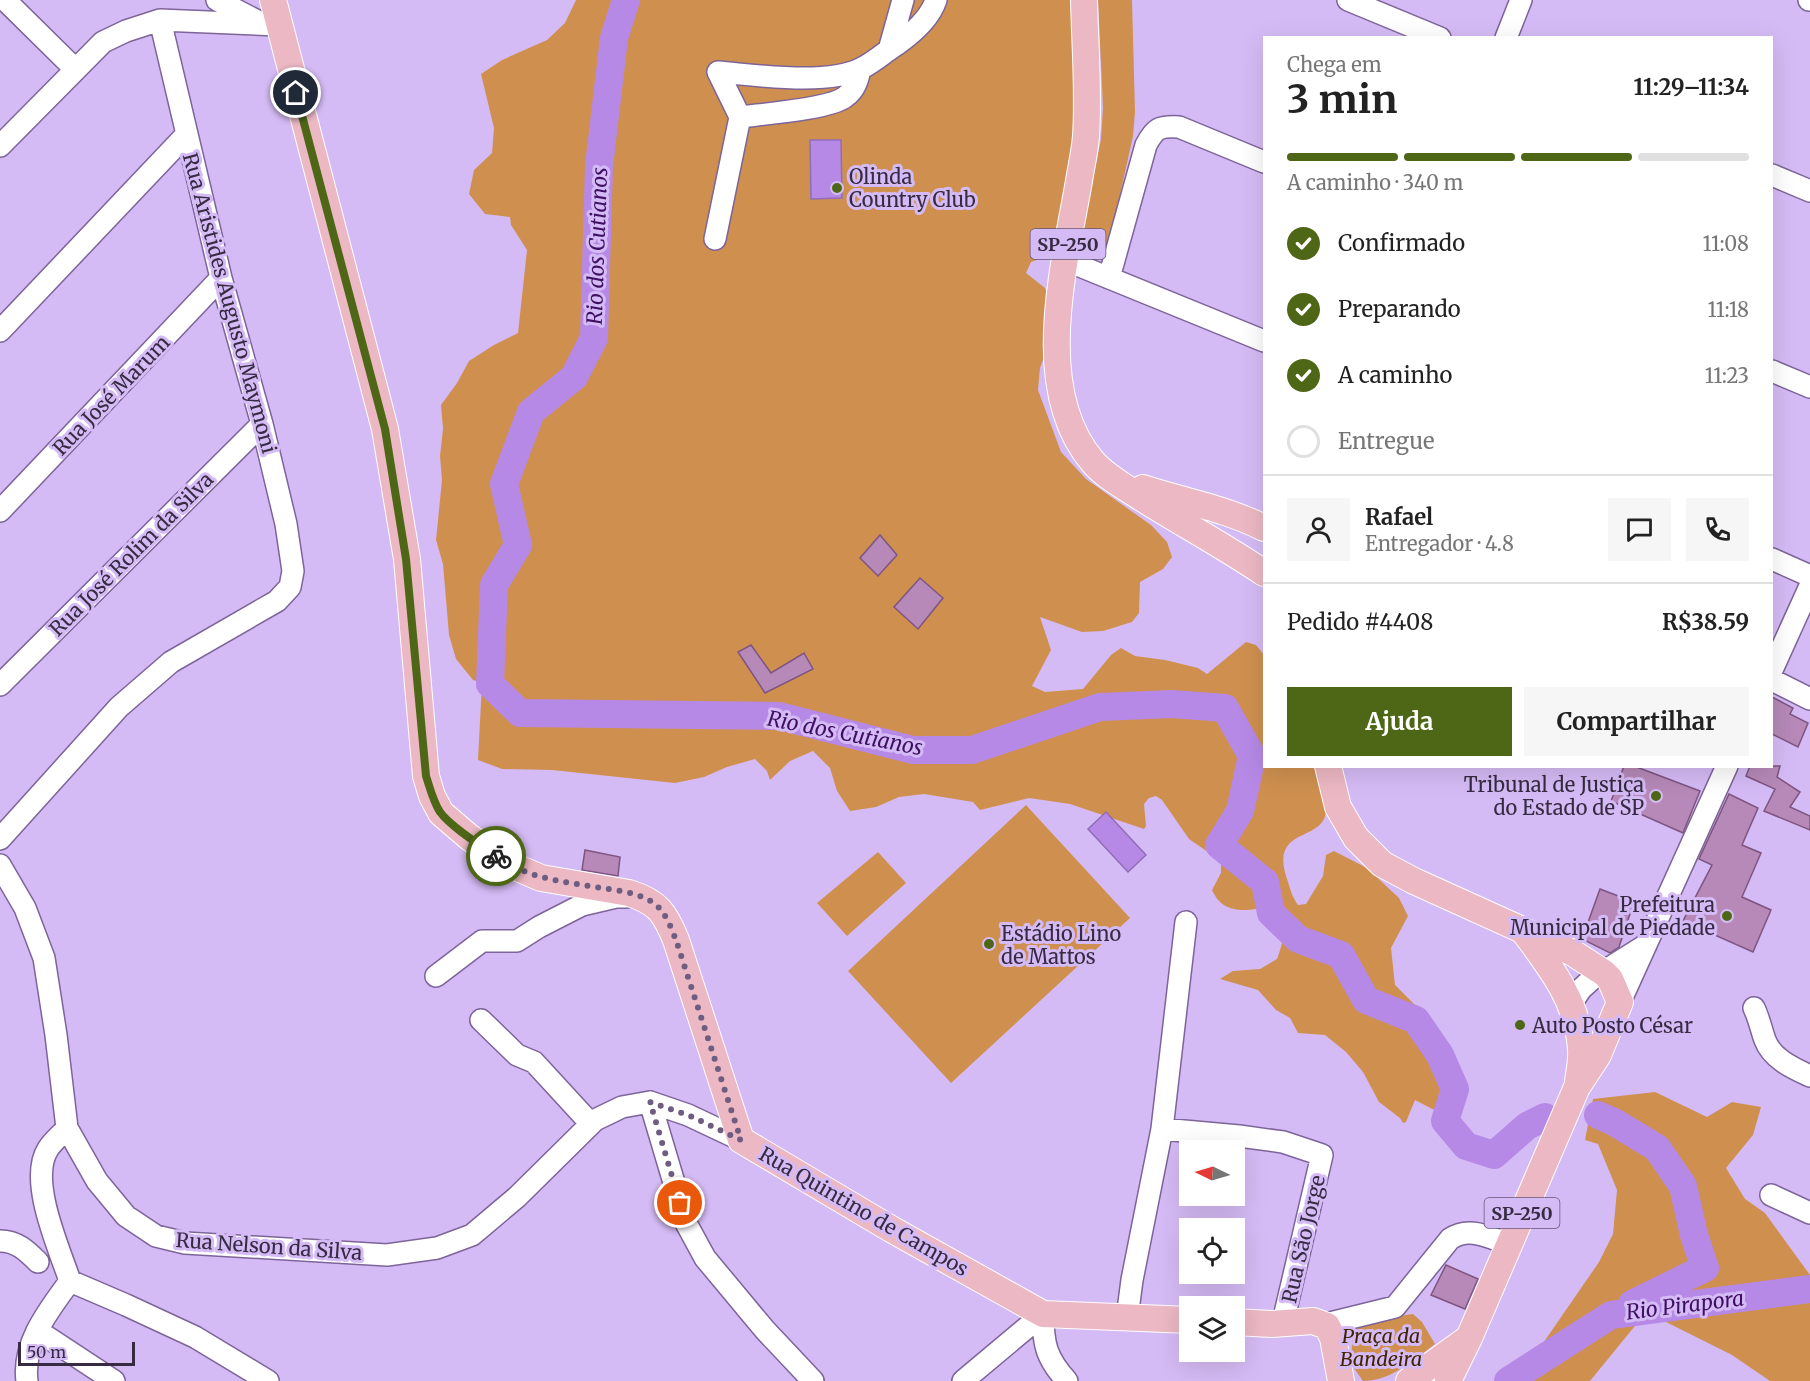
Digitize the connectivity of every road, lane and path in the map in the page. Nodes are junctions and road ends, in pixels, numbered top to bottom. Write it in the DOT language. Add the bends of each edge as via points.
graph roads {
  1 [pos="5,0"];
  2 [pos="217,0"];
  3 [pos="273,0"];
  4 [pos="903,0"];
  5 [pos="936,0"];
  6 [pos="1084,0"];
  7 [pos="1348,0"];
  8 [pos="1521,0"];
  9 [pos="160,20"];
  10 [pos="271,25"];
  11 [pos="1435,36"];
  12 [pos="1507,36"];
  13 [pos="889,50"];
  14 [pos="75,69"];
  15 [pos="860,69"];
  16 [pos="740,117"];
  17 [pos="186,135"];
  18 [pos="0,146"];
  19 [pos="1263,162"];
  20 [pos="1773,175"];
  21 [pos="1810,191"];
  22 [pos="715,239"];
  23 [pos="1065,260"];
  24 [pos="221,278"];
  25 [pos="1109,278"];
  26 [pos="0,331"];
  27 [pos="1263,341"];
  28 [pos="1773,371"];
  29 [pos="1810,387"];
  30 [pos="262,424"];
  31 [pos="1106,475"];
  32 [pos="0,511"];
  33 [pos="1263,527"];
  34 [pos="1773,559"];
  35 [pos="1263,572"];
  36 [pos="1810,576"];
  37 [pos="1810,586"];
  38 [pos="1773,668"];
  39 [pos="1773,680"];
  40 [pos="0,684"];
  41 [pos="1810,699"];
  42 [pos="1328,768"];
  43 [pos="1727,768"];
  44 [pos="0,838"];
  45 [pos="0,865"];
  46 [pos="641,896"];
  47 [pos="1186,922"];
  48 [pos="1523,931"];
  49 [pos="1646,944"];
  50 [pos="1604,972"];
  51 [pos="436,976"];
  52 [pos="1620,1002"];
  53 [pos="1571,1004"];
  54 [pos="1754,1008"];
  55 [pos="481,1020"];
  56 [pos="1810,1076"];
  57 [pos="1577,1087"];
  58 [pos="650,1102"];
  59 [pos="591,1124"];
  60 [pos="67,1128"];
  61 [pos="1162,1129"];
  62 [pos="741,1140"];
  63 [pos="1771,1195"];
  64 [pos="1810,1213"];
  65 [pos="0,1241"];
  66 [pos="1509,1244"];
  67 [pos="38,1263"];
  68 [pos="70,1281"];
  69 [pos="1043,1314"];
  70 [pos="1127,1318"];
  71 [pos="1179,1320"];
  72 [pos="1283,1322"];
  73 [pos="1245,1323"];
  74 [pos="1324,1326"];
  75 [pos="38,1331"];
  76 [pos="1469,1338"];
  77 [pos="27,1381"];
  78 [pos="114,1381"];
  79 [pos="268,1381"];
  80 [pos="813,1381"];
  81 [pos="963,1381"];
  82 [pos="1067,1381"];
  83 [pos="1341,1381"];
  84 [pos="1409,1381"];
  85 [pos="1448,1381"];
  1 -- 14 [label="street"];
  2 -- 10 [label="street"];
  3 -- 10 [label="main road, Rua Quintino de Campos"];
  4 -- 13 [label="street"];
  5 -- 13 [label="street" via="932,10 906,38"];
  6 -- 23 [label="main road, SP-250" via="1086,138"];
  7 -- 11 [label="street"];
  8 -- 12 [label="street"];
  9 -- 10 [label="street"];
  9 -- 14 [label="street" via="103,42"];
  9 -- 17 [label="street, Rua Aristides Augusto Maymoni"];
  10 -- 46 [label="main road, Rua Quintino de Campos" via="385,429 406,559 426,776 432,796 441,813 469,837 519,870 541,878"];
  13 -- 15 [label="street"];
  14 -- 18 [label="street"];
  15 -- 16 [label="street" via="856,85 846,97 831,104"];
  15 -- 16 [label="street" via="834,76 718,72"];
  16 -- 22 [label="street"];
  17 -- 24 [label="street, Rua Aristides Augusto Maymoni"];
  17 -- 26 [label="street"];
  19 -- 25 [label="street" via="1179,127 1165,126 1153,131"];
  20 -- 21 [label="street"];
  23 -- 25 [label="street"];
  23 -- 31 [label="main road, SP-250" via="1056,340 1062,405 1073,433"];
  24 -- 30 [label="street, Rua Aristides Augusto Maymoni"];
  24 -- 32 [label="street, Rua José Marum"];
  25 -- 27 [label="street"];
  28 -- 29 [label="street"];
  30 -- 40 [label="street, Rua José Rolim da Silva"];
  30 -- 44 [label="street, Rua Aristides Augusto Maymoni" via="286,524 290,587 277,601 171,662 119,707"];
  31 -- 33 [label="main road, SP-250" via="1245,518"];
  31 -- 35 [label="main road, SP-250"];
  34 -- 36 [label="street"];
  37 -- 38 [label="street"];
  39 -- 41 [label="street"];
  42 -- 48 [label="main road, SP-250" via="1338,807 1356,838 1382,864"];
  43 -- 49 [label="street"];
  45 -- 60 [label="street, Rua Nelson da Silva" via="25,908 44,958"];
  46 -- 51 [label="street" via="582,905 517,940 482,941"];
  46 -- 62 [label="main road, Rua Quintino de Campos" via="664,914 676,940"];
  47 -- 61 [label="street"];
  48 -- 50 [label="main road, SP-250"];
  48 -- 53 [label="main road, SP-250" via="1552,969"];
  49 -- 50 [label="street"];
  49 -- 52 [label="street"];
  50 -- 52 [label="main road, SP-250"];
  50 -- 53 [label="street" via="1581,988"];
  52 -- 57 [label="main road" via="1598,1055"];
  53 -- 57 [label="main road, SP-250" via="1582,1051"];
  54 -- 56 [label="street" via="1766,1043 1777,1058"];
  55 -- 59 [label="street" via="517,1055 534,1062"];
  57 -- 66 [label="main road, SP-250"];
  58 -- 59 [label="street, Rua Nelson da Silva" via="622,1107"];
  58 -- 62 [label="street, Rua Nelson da Silva"];
  58 -- 80 [label="street" via="686,1223 705,1258"];
  59 -- 60 [label="street, Rua Nelson da Silva" via="472,1235 437,1248 387,1255 184,1243 156,1236 126,1216 97,1181"];
  60 -- 68 [label="street" via="47,1150 40,1170 42,1194"];
  61 -- 70 [label="street"];
  61 -- 72 [label="street, Rua São Jorge" via="1283,1142 1322,1155"];
  62 -- 69 [label="main road, Rua Quintino de Campos"];
  63 -- 64 [label="street"];
  65 -- 67 [label="street" via="10,1241 25,1249"];
  66 -- 74 [label="street" via="1459,1232 1395,1307"];
  66 -- 76 [label="main road, SP-250"];
  68 -- 75 [label="street" via="44,1316"];
  68 -- 79 [label="street" via="195,1337"];
  69 -- 70 [label="main road"];
  69 -- 81 [label="street"];
  69 -- 82 [label="street" via="1047,1354"];
  70 -- 71 [label="main road"];
  72 -- 73 [label="main road"];
  72 -- 74 [label="main road" via="1313,1321"];
  74 -- 83 [label="main road" via="1334,1338"];
  75 -- 77 [label="street" via="28,1354"];
  75 -- 78 [label="street"];
  76 -- 84 [label="main road"];
  76 -- 85 [label="main road, SP-250"];
}
